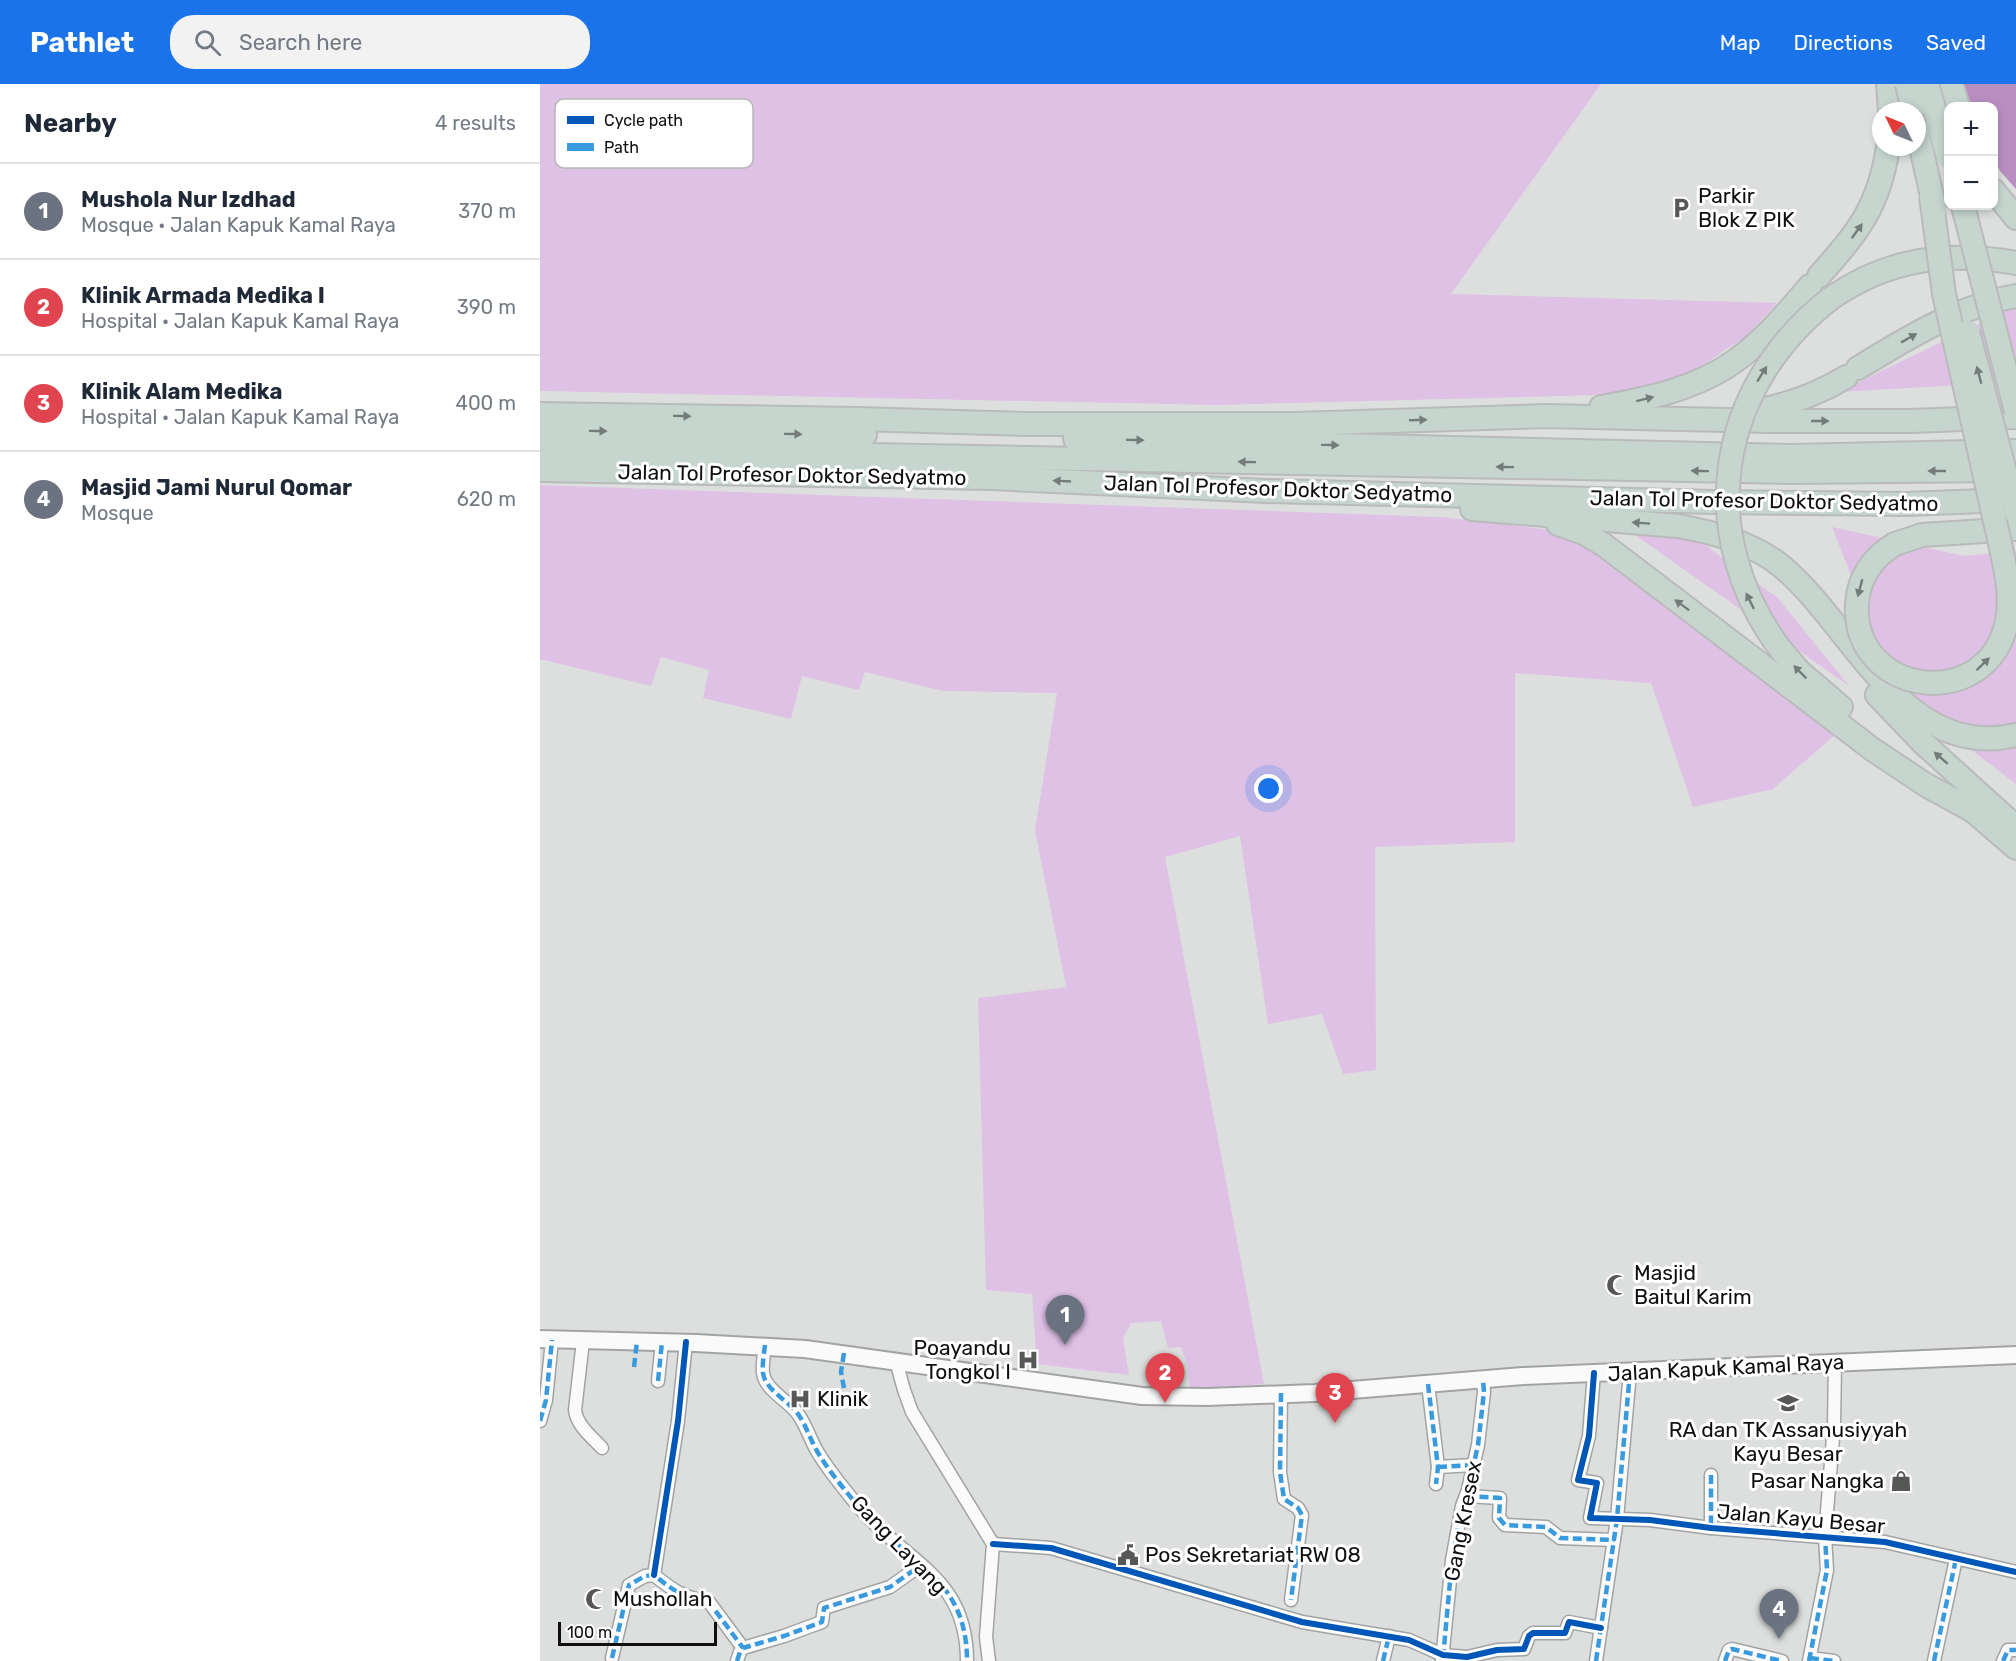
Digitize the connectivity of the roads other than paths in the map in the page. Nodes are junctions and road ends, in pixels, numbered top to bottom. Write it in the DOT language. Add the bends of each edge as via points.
graph roads {
  1 [pos="1888,84"];
  2 [pos="1894,84"];
  3 [pos="1907,84"];
  4 [pos="1927,84"];
  5 [pos="1940,84"];
  6 [pos="1951,84"];
  7 [pos="1889,102"];
  8 [pos="1911,102"];
  9 [pos="1957,102"];
  10 [pos="1886,156"];
  11 [pos="1923,156"];
  12 [pos="1948,156"];
  13 [pos="1931,196"];
  14 [pos="1998,196"];
  15 [pos="1964,210"];
  16 [pos="1964,210"];
  17 [pos="2016,218"];
  18 [pos="2016,263"];
  19 [pos="2016,296"];
  20 [pos="2016,363"];
  21 [pos="2016,411"];
  22 [pos="540,414"];
  23 [pos="1546,416"];
  24 [pos="2016,417"];
  25 [pos="1719,419"];
  26 [pos="540,430"];
  27 [pos="540,449"];
  28 [pos="2016,451"];
  29 [pos="2016,470"];
  30 [pos="540,471"];
  31 [pos="1267,491"];
  32 [pos="2016,500"];
  33 [pos="2016,513"];
  34 [pos="1531,515"];
  35 [pos="2016,529"];
  36 [pos="1726,539"];
  37 [pos="2016,735"];
  38 [pos="1981,805"];
  39 [pos="2016,827"];
  40 [pos="2016,848"];
  41 [pos="546,1339"];
  42 [pos="583,1341"];
  43 [pos="662,1342"];
  44 [pos="686,1342"];
  45 [pos="765,1346"];
  46 [pos="2016,1355"];
  47 [pos="896,1361"];
  48 [pos="1835,1363"];
  49 [pos="1630,1372"];
  50 [pos="1594,1373"];
  51 [pos="1483,1380"];
  52 [pos="658,1381"];
  53 [pos="1428,1384"];
  54 [pos="1281,1393"];
  55 [pos="540,1421"];
  56 [pos="602,1448"];
  57 [pos="1474,1465"];
  58 [pos="1438,1467"];
  59 [pos="1711,1475"];
  60 [pos="1436,1484"];
  61 [pos="1466,1496"];
  62 [pos="1617,1520"];
  63 [pos="1712,1528"];
  64 [pos="1825,1536"];
  65 [pos="1614,1540"];
  66 [pos="993,1544"];
  67 [pos="1956,1559"];
  68 [pos="921,1565"];
  69 [pos="2016,1572"];
  70 [pos="654,1575"];
  71 [pos="1291,1599"];
  72 [pos="1601,1628"];
  73 [pos="1389,1636"];
  74 [pos="743,1648"];
  75 [pos="2016,1650"];
  76 [pos="612,1658"];
  77 [pos="1443,1658"];
  78 [pos="1810,1659"];
  79 [pos="737,1661"];
  80 [pos="968,1661"];
  81 [pos="989,1661"];
  82 [pos="1383,1661"];
  83 [pos="1596,1661"];
  84 [pos="1725,1661"];
  85 [pos="1782,1661"];
  86 [pos="1834,1661"];
  87 [pos="1934,1661"];
  88 [pos="2003,1661"];
  1 -- 7 [label="highway"];
  2 -- 5 [label="main road" via="1903,93 1917,97 1928,95"];
  3 -- 8 [label="highway, bridge"];
  4 -- 12 [label="highway, bridge"];
  6 -- 9 [label="highway"];
  23 -- 10 [label="highway, one-way" via="1652,397 1708,376 1734,361 1766,335 1853,237 1879,189"];
  11 -- 13 [label="highway, bridge"];
  33 -- 13 [label="highway, one-way, bridge"];
  35 -- 13 [label="highway, one-way, bridge" via="1922,536 1895,544 1872,563 1861,585 1858,619 1867,646 1885,667 1917,682 1941,684 1957,680 1987,662 2001,640 2008,614 2008,585 2001,548 1944,294"];
  14 -- 17 [label="highway"];
  15 -- 20 [label="highway, bridge"];
  16 -- 21 [label="highway, bridge"];
  38 -- 18 [label="highway, one-way, bridge" via="1837,704 1781,650 1752,606 1735,556 1728,507 1731,456 1748,401 1766,367 1800,325 1830,299 1867,278 1932,259 1973,257"];
  25 -- 19 [label="highway, one-way" via="1799,400 1828,388 1906,339 1953,316"];
  22 -- 23 [label="highway, one-way" via="1025,424 1296,424"];
  23 -- 25 [label="highway"];
  25 -- 24 [label="highway, one-way" via="1911,421"];
  26 -- 28 [label="highway, Jalan Tol Profesor Doktor Sedyatmo, one-way" via="1792,456"];
  29 -- 27 [label="highway, Jalan Tol Profesor Doktor Sedyatmo, one-way" via="1777,472"];
  31 -- 30 [label="highway, Jalan Tol Profesor Doktor Sedyatmo, one-way" via="1015,479"];
  31 -- 32 [label="highway, Jalan Tol Profesor Doktor Sedyatmo" via="1853,504"];
  31 -- 34 [label="highway"];
  36 -- 34 [label="highway, one-way" via="1678,526"];
  38 -- 34 [label="highway, one-way" via="1926,784 1872,749 1604,545 1574,529"];
  36 -- 37 [label="highway" via="1752,548 1782,567 1878,675 1923,718 1965,736"];
  38 -- 36 [label="highway, one-way" via="1767,572"];
  38 -- 39 [label="highway"];
  38 -- 40 [label="highway"];
  41 -- 42 [label="main road, Jalan Kapuk Kamal Raya"];
  41 -- 55 [label="street" via="546,1400"];
  42 -- 43 [label="main road, Jalan Kapuk Kamal Raya"];
  42 -- 56 [label="street" via="576,1417"];
  43 -- 44 [label="main road, Jalan Kapuk Kamal Raya"];
  43 -- 52 [label="street"];
  44 -- 45 [label="main road, Jalan Kapuk Kamal Raya"];
  44 -- 70 [label="street"];
  45 -- 47 [label="main road, Jalan Kapuk Kamal Raya"];
  45 -- 68 [label="street, Gang Layang" via="763,1374 767,1383 798,1414 818,1453 860,1508"];
  46 -- 48 [label="main road, Jalan Kapuk Kamal Raya"];
  47 -- 54 [label="main road, Jalan Kapuk Kamal Raya" via="1142,1396"];
  47 -- 66 [label="street" via="912,1412"];
  48 -- 49 [label="main road, Jalan Kapuk Kamal Raya"];
  48 -- 64 [label="street"];
  49 -- 50 [label="main road, Jalan Kapuk Kamal Raya"];
  49 -- 62 [label="street"];
  50 -- 51 [label="main road, Jalan Kapuk Kamal Raya"];
  50 -- 62 [label="street, Jalan Kayu Besar" via="1589,1436 1578,1480 1597,1483 1590,1518"];
  51 -- 53 [label="main road, Jalan Kapuk Kamal Raya"];
  51 -- 57 [label="street, Gang Kresex"];
  53 -- 54 [label="main road, Jalan Kapuk Kamal Raya"];
  53 -- 58 [label="street"];
  54 -- 71 [label="street" via="1280,1472 1284,1499 1302,1515"];
  57 -- 58 [label="street"];
  57 -- 61 [label="street, Gang Kresex"];
  58 -- 60 [label="street"];
  59 -- 63 [label="street"];
  61 -- 65 [label="street" via="1500,1498 1499,1518 1505,1525 1546,1527 1560,1538"];
  61 -- 77 [label="street, Gang Kresex" via="1452,1560"];
  62 -- 63 [label="street, Jalan Kayu Besar"];
  62 -- 65 [label="street"];
  63 -- 64 [label="street, Jalan Kayu Besar"];
  64 -- 67 [label="street, Jalan Kayu Besar" via="1884,1542"];
  64 -- 78 [label="street" via="1827,1570"];
  65 -- 72 [label="street"];
  66 -- 73 [label="street" via="1052,1548 1302,1622"];
  66 -- 81 [label="street" via="986,1637"];
  67 -- 69 [label="street, Jalan Kayu Besar"];
  67 -- 87 [label="street"];
  68 -- 74 [label="street" via="890,1587 824,1608 822,1622"];
  68 -- 80 [label="street, Gang Layang" via="942,1584 964,1622"];
  70 -- 74 [label="street" via="686,1597 709,1602"];
  70 -- 76 [label="street" via="629,1585"];
  72 -- 77 [label="street" via="1569,1622 1565,1633 1533,1632 1524,1648"];
  72 -- 83 [label="street"];
  73 -- 77 [label="street" via="1409,1640"];
  73 -- 82 [label="street"];
  74 -- 79 [label="street"];
  75 -- 88 [label="street" via="2008,1650"];
  78 -- 86 [label="street"];
  84 -- 85 [label="street" via="1732,1649"];
}
